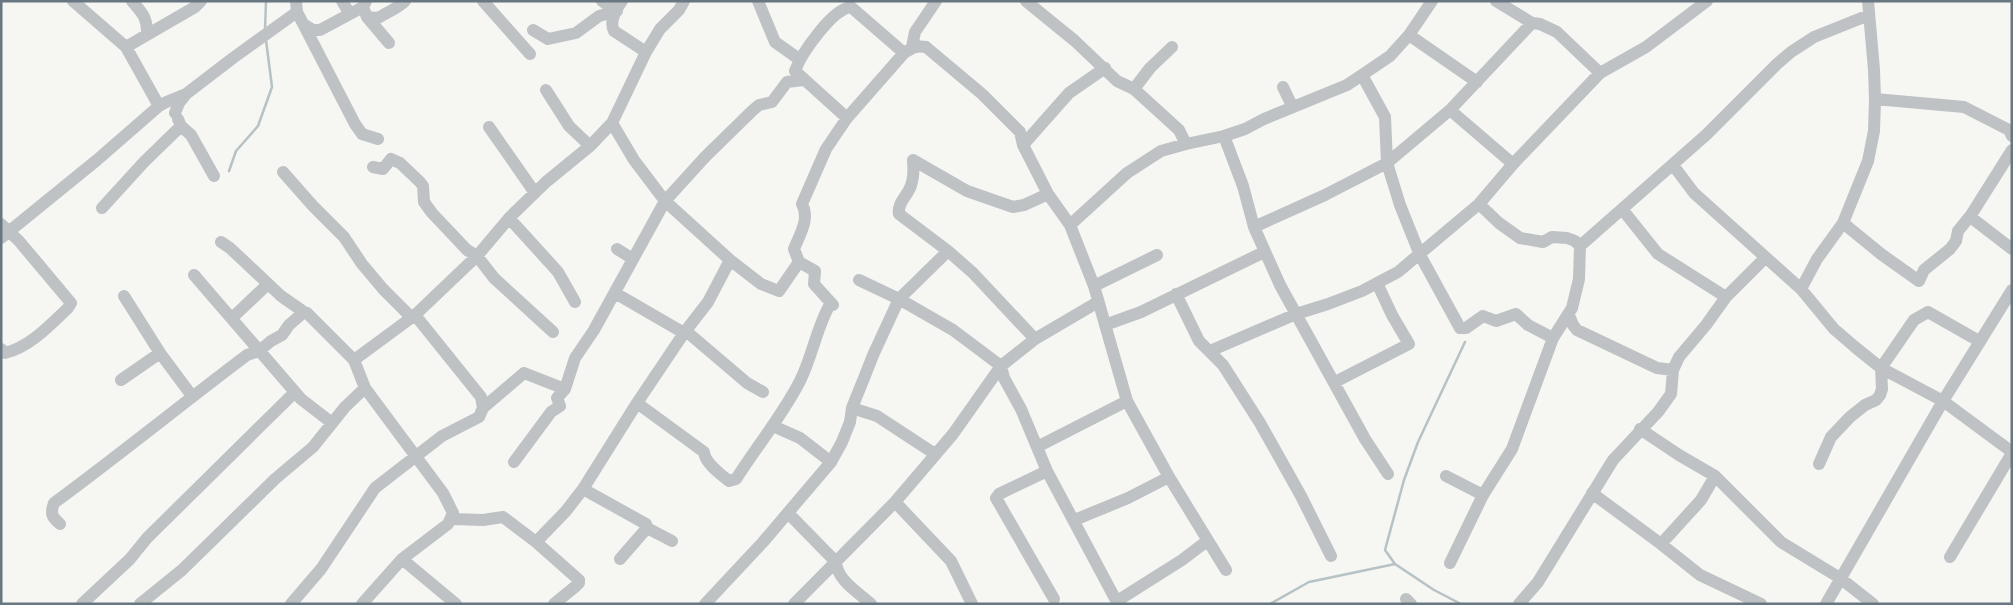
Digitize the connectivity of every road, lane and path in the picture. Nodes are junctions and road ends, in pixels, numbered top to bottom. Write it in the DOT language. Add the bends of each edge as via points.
graph roads {
  1 [pos="132,1"];
  2 [pos="201,1"];
  3 [pos="342,1"];
  4 [pos="405,1"];
  5 [pos="483,1"];
  6 [pos="602,1"];
  7 [pos="684,1"];
  8 [pos="758,1"];
  9 [pos="936,1"];
  10 [pos="1026,1"];
  11 [pos="1432,1"];
  12 [pos="1496,1"];
  13 [pos="1707,1"];
  14 [pos="1868,1"];
  15 [pos="78,3"];
  16 [pos="620,6"];
  17 [pos="296,7"];
  18 [pos="365,8"];
  19 [pos="350,14"];
  20 [pos="1869,15"];
  21 [pos="1532,23"];
  22 [pos="305,25"];
  23 [pos="534,30"];
  24 [pos="146,34"];
  25 [pos="1409,35"];
  26 [pos="389,44"];
  27 [pos="126,47"];
  28 [pos="1172,47"];
  29 [pos="908,50"];
  30 [pos="646,52"];
  31 [pos="530,54"];
  32 [pos="799,59"];
  33 [pos="1104,68"];
  34 [pos="1600,73"];
  35 [pos="1362,75"];
  36 [pos="803,80"];
  37 [pos="1478,82"];
  38 [pos="1283,87"];
  39 [pos="1134,89"];
  40 [pos="546,90"];
  41 [pos="186,94"];
  42 [pos="1875,99"];
  43 [pos="161,105"];
  44 [pos="1292,106"];
  45 [pos="1450,110"];
  46 [pos="176,113"];
  47 [pos="847,118"];
  48 [pos="612,123"];
  49 [pos="181,126"];
  50 [pos="489,127"];
  51 [pos="1224,136"];
  52 [pos="2012,136"];
  53 [pos="378,138"];
  54 [pos="1023,144"];
  55 [pos="1186,144"];
  56 [pos="590,146"];
  57 [pos="2012,150"];
  58 [pos="1388,163"];
  59 [pos="1513,164"];
  60 [pos="1673,164"];
  61 [pos="373,167"];
  62 [pos="283,172"];
  63 [pos="214,176"];
  64 [pos="535,193"];
  65 [pos="1048,194"];
  66 [pos="665,201"];
  67 [pos="1479,204"];
  68 [pos="102,208"];
  69 [pos="1622,209"];
  70 [pos="1971,215"];
  71 [pos="510,218"];
  72 [pos="1843,222"];
  73 [pos="1070,225"];
  74 [pos="1254,227"];
  75 [pos="4,232"];
  76 [pos="221,242"];
  77 [pos="1580,246"];
  78 [pos="617,249"];
  79 [pos="2012,249"];
  80 [pos="948,251"];
  81 [pos="1264,252"];
  82 [pos="1157,255"];
  83 [pos="1420,255"];
  84 [pos="477,256"];
  85 [pos="1765,258"];
  86 [pos="633,259"];
  87 [pos="730,260"];
  88 [pos="799,262"];
  89 [pos="194,275"];
  90 [pos="859,280"];
  91 [pos="1377,283"];
  92 [pos="268,284"];
  93 [pos="1094,286"];
  94 [pos="1801,288"];
  95 [pos="2012,290"];
  96 [pos="615,292"];
  97 [pos="1176,294"];
  98 [pos="124,296"];
  99 [pos="1726,297"];
  100 [pos="899,299"];
  101 [pos="575,302"];
  102 [pos="1098,302"];
  103 [pos="304,312"];
  104 [pos="1296,314"];
  105 [pos="1569,315"];
  106 [pos="414,316"];
  107 [pos="232,318"];
  108 [pos="1105,325"];
  109 [pos="554,332"];
  110 [pos="685,332"];
  111 [pos="1553,338"];
  112 [pos="1035,339"];
  113 [pos="1979,341"];
  114 [pos="1,349"];
  115 [pos="259,351"];
  116 [pos="1210,352"];
  117 [pos="160,354"];
  118 [pos="354,360"];
  119 [pos="1000,366"];
  120 [pos="1881,368"];
  121 [pos="1672,370"];
  122 [pos="121,380"];
  123 [pos="1335,382"];
  124 [pos="366,388"];
  125 [pos="565,389"];
  126 [pos="295,392"];
  127 [pos="763,392"];
  128 [pos="192,396"];
  129 [pos="1127,400"];
  130 [pos="1943,401"];
  131 [pos="637,403"];
  132 [pos="483,408"];
  133 [pos="852,408"];
  134 [pos="332,423"];
  135 [pos="774,426"];
  136 [pos="1640,429"];
  137 [pos="1037,447"];
  138 [pos="2012,452"];
  139 [pos="934,454"];
  140 [pos="416,456"];
  141 [pos="514,462"];
  142 [pos="831,462"];
  143 [pos="1819,464"];
  144 [pos="1047,471"];
  145 [pos="1388,474"];
  146 [pos="1446,476"];
  147 [pos="1714,476"];
  148 [pos="1169,477"];
  149 [pos="583,489"];
  150 [pos="1592,493"];
  151 [pos="1484,495"];
  152 [pos="895,502"];
  153 [pos="788,513"];
  154 [pos="1073,518"];
  155 [pos="452,519"];
  156 [pos="60,524"];
  157 [pos="647,528"];
  158 [pos="672,541"];
  159 [pos="1207,541"];
  160 [pos="536,542"];
  161 [pos="1661,544"];
  162 [pos="1331,556"];
  163 [pos="620,558"];
  164 [pos="1950,558"];
  165 [pos="402,559"];
  166 [pos="836,562"];
  167 [pos="1450,563"];
  168 [pos="1226,570"];
  169 [pos="1840,578"];
  170 [pos="1054,599"];
  171 [pos="1117,603"];
  172 [pos="82,604"];
  173 [pos="140,604"];
  174 [pos="291,604"];
  175 [pos="362,604"];
  176 [pos="456,604"];
  177 [pos="554,604"];
  178 [pos="705,604"];
  179 [pos="794,604"];
  180 [pos="871,604"];
  181 [pos="972,604"];
  182 [pos="1519,604"];
  183 [pos="1762,604"];
  184 [pos="1826,604"];
  185 [pos="1873,604"];
  1 -- 24 [label="street" via="144,16"];
  2 -- 24 [label="street"];
  3 -- 19 [label="street"];
  4 -- 18 [label="street" via="378,18"];
  5 -- 31 [label="street"];
  6 -- 16 [label="street"];
  7 -- 30 [label="street" via="660,29"];
  8 -- 32 [label="street" via="775,42"];
  9 -- 29 [label="street" via="915,32"];
  10 -- 33 [label="street"];
  11 -- 25 [label="street"];
  12 -- 21 [label="street"];
  13 -- 34 [label="street" via="1646,47"];
  14 -- 20 [label="street"];
  15 -- 27 [label="street"];
  16 -- 23 [label="street" via="576,33 548,39"];
  16 -- 30 [label="street" via="612,20 614,31"];
  17 -- 22 [label="street"];
  17 -- 41 [label="street"];
  18 -- 19 [label="street"];
  18 -- 26 [label="street"];
  19 -- 22 [label="street" via="320,30"];
  20 -- 42 [label="street"];
  20 -- 60 [label="street" via="1814,37 1791,52"];
  21 -- 34 [label="street" via="1557,32"];
  21 -- 37 [label="street"];
  22 -- 53 [label="street" via="355,124 362,134"];
  24 -- 27 [label="street"];
  25 -- 35 [label="street" via="1390,56"];
  25 -- 37 [label="street"];
  27 -- 43 [label="street"];
  28 -- 39 [label="street"];
  29 -- 32 [label="street" via="851,6 822,28"];
  29 -- 47 [label="street"];
  29 -- 54 [label="street" via="920,46 926,48 982,94 1020,132"];
  30 -- 48 [label="street"];
  32 -- 36 [label="street" via="795,71"];
  33 -- 39 [label="street" via="1117,81"];
  33 -- 54 [label="street" via="1069,93"];
  34 -- 59 [label="street"];
  35 -- 44 [label="street" via="1311,101"];
  35 -- 58 [label="street" via="1385,117"];
  36 -- 47 [label="street"];
  36 -- 66 [label="street" via="787,82 772,102 759,105 746,116"];
  37 -- 45 [label="street"];
  38 -- 44 [label="street"];
  39 -- 55 [label="street" via="1180,130"];
  40 -- 56 [label="street" via="569,126"];
  41 -- 43 [label="street"];
  41 -- 46 [label="street"];
  42 -- 52 [label="street" via="1964,107 2009,130"];
  42 -- 72 [label="street" via="1874,131 1868,161"];
  43 -- 46 [label="street"];
  43 -- 75 [label="street" via="98,160"];
  44 -- 51 [label="street"];
  45 -- 58 [label="street"];
  45 -- 59 [label="street"];
  46 -- 49 [label="street"];
  47 -- 88 [label="street" via="826,149 802,204 806,220 794,249"];
  48 -- 56 [label="street"];
  48 -- 66 [label="street" via="634,160"];
  49 -- 63 [label="street" via="191,135"];
  49 -- 68 [label="street"];
  50 -- 64 [label="street"];
  51 -- 55 [label="street"];
  51 -- 74 [label="street"];
  54 -- 65 [label="street"];
  55 -- 73 [label="street" via="1161,151 1127,173"];
  56 -- 64 [label="street"];
  57 -- 70 [label="street"];
  58 -- 74 [label="street"];
  58 -- 83 [label="street"];
  59 -- 67 [label="street"];
  60 -- 69 [label="street"];
  60 -- 85 [label="street" via="1694,193"];
  61 -- 84 [label="street" via="383,169 391,159 400,163 423,186 424,202 432,213 466,250"];
  62 -- 106 [label="street" via="344,236 383,289"];
  64 -- 71 [label="street"];
  65 -- 73 [label="street"];
  65 -- 80 [label="street" via="1013,207 967,192 913,160 915,173 899,206 899,214"];
  66 -- 86 [label="street"];
  66 -- 87 [label="street"];
  67 -- 77 [label="street" via="1520,238 1542,242 1567,238"];
  67 -- 83 [label="street"];
  69 -- 77 [label="street"];
  69 -- 99 [label="street" via="1658,254"];
  70 -- 72 [label="street" via="1958,231 1950,249 1924,270 1919,281"];
  70 -- 79 [label="street"];
  71 -- 84 [label="street"];
  71 -- 101 [label="street" via="558,272"];
  72 -- 94 [label="street"];
  73 -- 93 [label="street"];
  74 -- 81 [label="street"];
  75 -- 114 [label="street" via="19,241 70,303 38,337 13,351 5,353"];
  76 -- 92 [label="street"];
  77 -- 105 [label="street" via="1579,279"];
  78 -- 86 [label="street"];
  80 -- 100 [label="street"];
  80 -- 112 [label="street"];
  81 -- 97 [label="street"];
  81 -- 104 [label="street"];
  82 -- 93 [label="street"];
  83 -- 91 [label="street"];
  83 -- 111 [label="street" via="1460,328 1466,328 1483,316 1496,321 1516,314 1528,325"];
  84 -- 106 [label="street"];
  84 -- 109 [label="street" via="494,278"];
  85 -- 94 [label="street"];
  85 -- 99 [label="street"];
  86 -- 96 [label="street"];
  87 -- 88 [label="street" via="761,284 778,291"];
  87 -- 110 [label="street" via="708,302"];
  88 -- 135 [label="street" via="815,271 814,284 833,304 820,322 801,380"];
  89 -- 107 [label="street"];
  90 -- 100 [label="street"];
  91 -- 104 [label="street"];
  91 -- 123 [label="street" via="1409,344"];
  92 -- 103 [label="street"];
  92 -- 107 [label="street"];
  93 -- 102 [label="street"];
  94 -- 120 [label="street" via="1834,329"];
  95 -- 113 [label="street"];
  96 -- 110 [label="street"];
  96 -- 125 [label="street" via="575,358"];
  97 -- 108 [label="street"];
  97 -- 116 [label="street" via="1200,341"];
  98 -- 117 [label="street"];
  99 -- 121 [label="street" via="1679,356"];
  100 -- 119 [label="street" via="952,330"];
  100 -- 133 [label="street"];
  102 -- 108 [label="street"];
  102 -- 112 [label="street"];
  103 -- 115 [label="street" via="282,335"];
  103 -- 118 [label="street" via="310,314"];
  104 -- 116 [label="street"];
  104 -- 123 [label="street"];
  105 -- 111 [label="street"];
  105 -- 121 [label="street" via="1577,330 1658,368"];
  106 -- 118 [label="street"];
  106 -- 132 [label="street" via="481,397"];
  107 -- 115 [label="street"];
  108 -- 129 [label="street"];
  110 -- 127 [label="street"];
  110 -- 131 [label="street"];
  111 -- 151 [label="street" via="1512,449"];
  112 -- 119 [label="street"];
  113 -- 120 [label="street" via="1928,312 1914,320"];
  113 -- 130 [label="street"];
  115 -- 126 [label="street"];
  115 -- 128 [label="street" via="247,355"];
  116 -- 162 [label="street" via="1223,365 1260,423"];
  117 -- 122 [label="street"];
  117 -- 128 [label="street"];
  118 -- 124 [label="street"];
  119 -- 137 [label="street"];
  119 -- 139 [label="street" via="953,434"];
  120 -- 130 [label="street"];
  120 -- 143 [label="street" via="1880,395 1850,417 1831,437"];
  121 -- 136 [label="street" via="1671,394"];
  123 -- 145 [label="street"];
  124 -- 134 [label="street"];
  124 -- 140 [label="street"];
  125 -- 132 [label="street" via="524,373"];
  125 -- 141 [label="street" via="557,398 560,406 551,412"];
  126 -- 134 [label="street"];
  126 -- 172 [label="street"];
  128 -- 156 [label="street" via="54,503 51,513"];
  129 -- 137 [label="street"];
  129 -- 148 [label="street"];
  130 -- 138 [label="street"];
  130 -- 169 [label="street"];
  131 -- 135 [label="street" via="704,452 705,458 729,481 736,479"];
  131 -- 149 [label="street"];
  132 -- 140 [label="street" via="479,417 442,436"];
  133 -- 139 [label="street" via="877,416"];
  133 -- 142 [label="street" via="850,422"];
  134 -- 173 [label="street" via="313,447 182,570"];
  135 -- 142 [label="street" via="800,438"];
  136 -- 147 [label="street"];
  136 -- 150 [label="street" via="1613,460"];
  137 -- 144 [label="street"];
  138 -- 164 [label="street"];
  139 -- 152 [label="street"];
  140 -- 155 [label="street" via="443,493 453,513"];
  140 -- 174 [label="street" via="375,488 321,569"];
  142 -- 153 [label="street"];
  144 -- 154 [label="street"];
  144 -- 170 [label="street" via="998,494 996,498"];
  146 -- 151 [label="street"];
  147 -- 161 [label="street" via="1701,500"];
  147 -- 169 [label="street" via="1781,542"];
  148 -- 154 [label="street" via="1128,498 1078,519"];
  148 -- 159 [label="street"];
  149 -- 157 [label="street" via="645,522"];
  149 -- 160 [label="street"];
  150 -- 161 [label="street"];
  150 -- 182 [label="street" via="1538,582"];
  151 -- 167 [label="street"];
  152 -- 166 [label="street"];
  152 -- 181 [label="street" via="951,561"];
  153 -- 166 [label="street"];
  153 -- 178 [label="street"];
  154 -- 171 [label="street"];
  155 -- 160 [label="street" via="503,517"];
  155 -- 165 [label="street"];
  157 -- 158 [label="street"];
  157 -- 163 [label="street"];
  159 -- 168 [label="street"];
  159 -- 171 [label="street"];
  160 -- 177 [label="street" via="579,580"];
  161 -- 183 [label="street" via="1700,575"];
  165 -- 175 [label="street"];
  165 -- 176 [label="street"];
  166 -- 179 [label="street"];
  166 -- 180 [label="street" via="840,576"];
  169 -- 184 [label="street"];
  169 -- 185 [label="street"];
}
